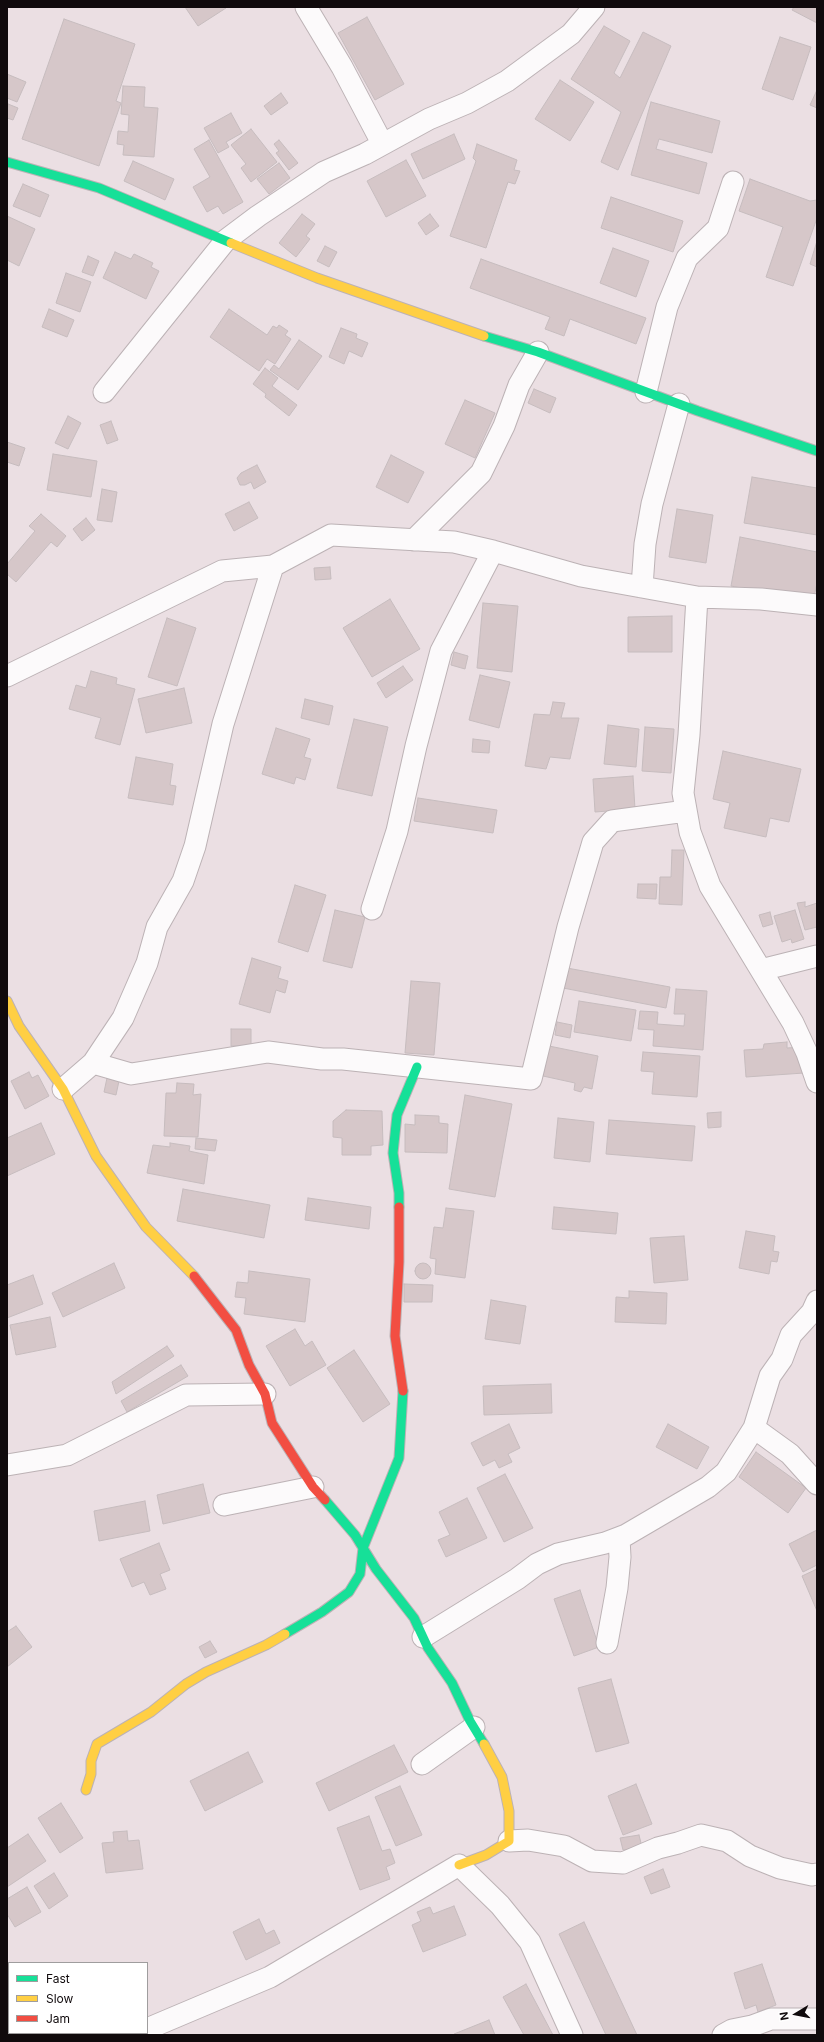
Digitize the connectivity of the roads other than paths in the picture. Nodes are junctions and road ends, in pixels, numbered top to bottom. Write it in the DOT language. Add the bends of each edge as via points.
graph roads {
  1 [pos="306,7"];
  2 [pos="594,7"];
  3 [pos="382,143"];
  4 [pos="7,162"];
  5 [pos="733,182"];
  6 [pos="226,240"];
  7 [pos="538,352"];
  8 [pos="104,392"];
  9 [pos="646,392"];
  10 [pos="680,404"];
  11 [pos="817,451"];
  12 [pos="414,540"];
  13 [pos="492,551"];
  14 [pos="273,566"];
  15 [pos="642,587"];
  16 [pos="697,597"];
  17 [pos="817,605"];
  18 [pos="7,676"];
  19 [pos="686,811"];
  20 [pos="372,909"];
  21 [pos="817,956"];
  22 [pos="761,970"];
  23 [pos="7,1001"];
  24 [pos="93,1063"];
  25 [pos="417,1067"];
  26 [pos="817,1082"];
  27 [pos="63,1089"];
  28 [pos="817,1301"];
  29 [pos="265,1394"];
  30 [pos="754,1428"];
  31 [pos="7,1465"];
  32 [pos="817,1484"];
  33 [pos="313,1487"];
  34 [pos="224,1505"];
  35 [pos="619,1538"];
  36 [pos="363,1548"];
  37 [pos="423,1637"];
  38 [pos="607,1643"];
  39 [pos="474,1727"];
  40 [pos="422,1764"];
  41 [pos="86,1790"];
  42 [pos="509,1841"];
  43 [pos="459,1864"];
  44 [pos="817,1874"];
  45 [pos="817,2019"];
  46 [pos="148,2029"];
  47 [pos="572,2035"];
  48 [pos="723,2035"];
  1 -- 3 [label="street" via="342,67"];
  2 -- 3 [label="street" via="571,34 507,81"];
  3 -- 6 [label="street" via="365,154 324,172"];
  4 -- 6 [label="street" via="99,188"];
  5 -- 9 [label="street" via="718,228 687,258 666,307"];
  6 -- 7 [label="street" via="317,278"];
  6 -- 8 [label="street"];
  7 -- 9 [label="street"];
  7 -- 12 [label="street" via="519,385 504,426 481,473"];
  9 -- 10 [label="street"];
  10 -- 11 [label="street"];
  10 -- 15 [label="street" via="652,504 645,544"];
  12 -- 13 [label="street" via="454,542"];
  12 -- 14 [label="street" via="331,535"];
  13 -- 15 [label="street" via="581,576"];
  13 -- 20 [label="street" via="441,651 397,831"];
  14 -- 18 [label="street" via="222,571"];
  14 -- 24 [label="street" via="223,724 195,846 183,881 157,927 147,963 123,1018"];
  15 -- 16 [label="street"];
  16 -- 17 [label="street" via="761,599"];
  16 -- 19 [label="street" via="683,793"];
  19 -- 22 [label="street" via="690,832 710,886"];
  19 -- 25 [label="street" via="612,821 593,842 568,927 531,1079"];
  21 -- 22 [label="street"];
  22 -- 26 [label="street" via="793,1023"];
  23 -- 27 [label="street" via="19,1026"];
  24 -- 25 [label="street" via="131,1074 268,1052"];
  24 -- 27 [label="street"];
  25 -- 36 [label="street" via="397,1115 394,1153 399,1193 395,1336 402,1392 399,1458"];
  27 -- 29 [label="street" via="96,1156 146,1227 198,1279 236,1330 249,1365"];
  28 -- 30 [label="street" via="812,1312 791,1335 782,1360 770,1376"];
  29 -- 31 [label="street" via="186,1395 67,1455"];
  29 -- 33 [label="street" via="272,1424"];
  30 -- 32 [label="street" via="790,1454"];
  30 -- 35 [label="street" via="726,1472 708,1487"];
  33 -- 34 [label="street"];
  33 -- 36 [label="street" via="355,1535"];
  35 -- 37 [label="street" via="558,1554 537,1564"];
  35 -- 38 [label="street" via="617,1588"];
  36 -- 37 [label="street" via="414,1618"];
  36 -- 41 [label="street" via="360,1574 349,1592 322,1612 266,1646 206,1672 186,1684 151,1712 97,1744"];
  37 -- 39 [label="street" via="452,1683"];
  39 -- 40 [label="street"];
  39 -- 42 [label="street" via="502,1777 510,1811"];
  42 -- 43 [label="street" via="486,1855"];
  42 -- 44 [label="street" via="528,1840 564,1846 592,1861 623,1863 658,1848 701,1835 727,1841 750,1856 780,1868"];
  43 -- 46 [label="street" via="270,1977"];
  43 -- 47 [label="street" via="500,1905 530,1942"];
  45 -- 48 [label="street" via="771,2019"];
}
